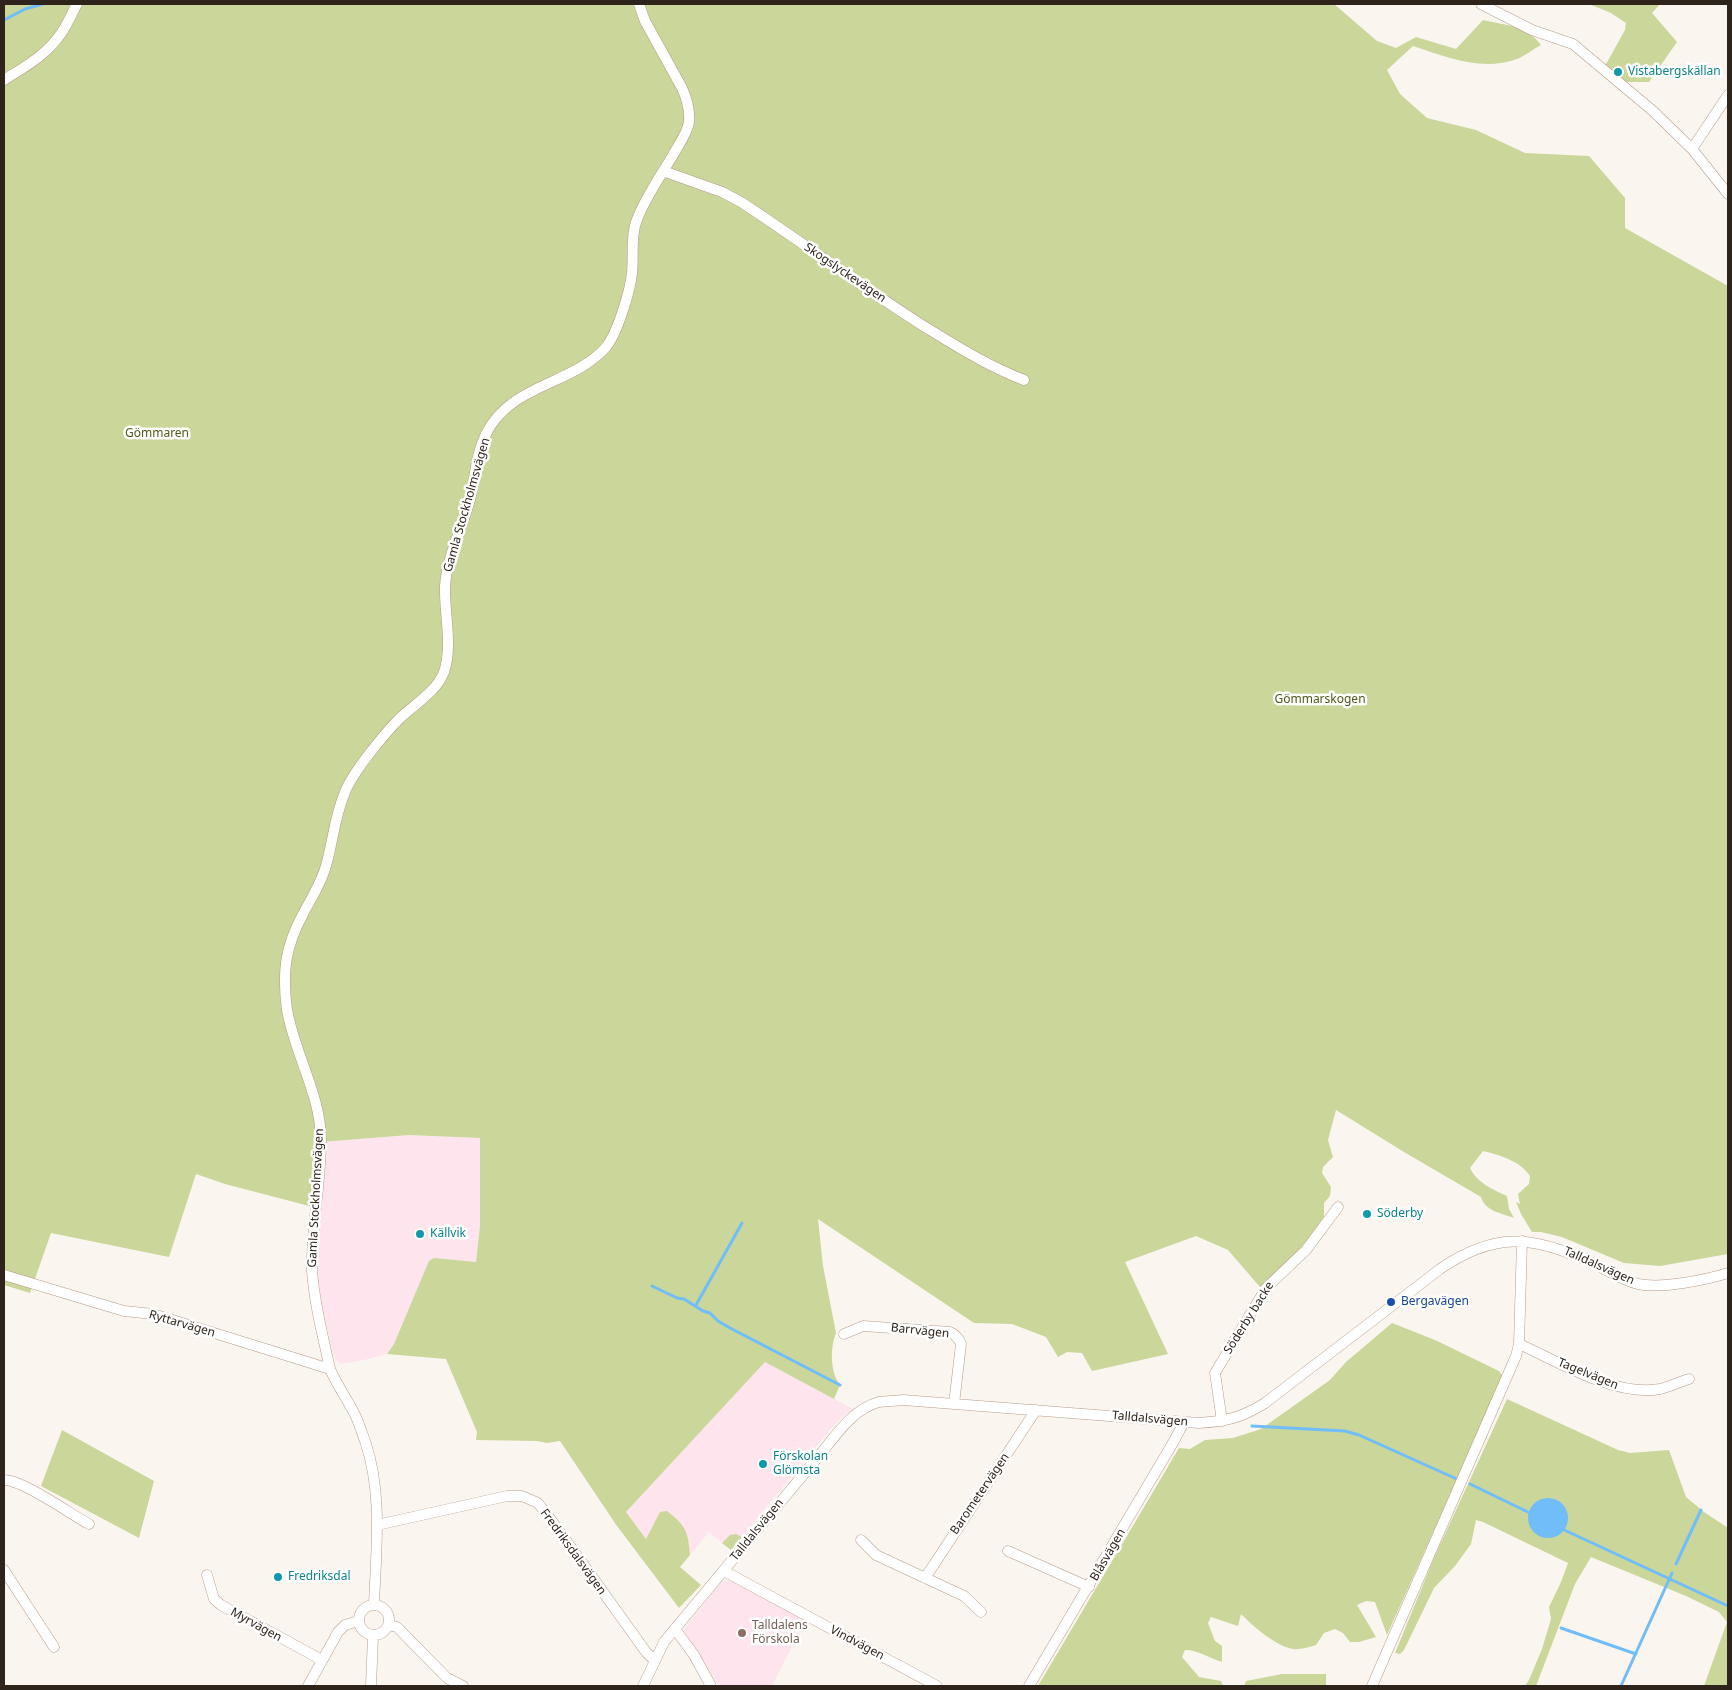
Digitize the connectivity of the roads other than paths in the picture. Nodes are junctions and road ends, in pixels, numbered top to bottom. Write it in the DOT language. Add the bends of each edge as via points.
graph roads {
  1 [pos="76,4"];
  2 [pos="639,4"];
  3 [pos="1481,4"];
  4 [pos="4,80"];
  5 [pos="1728,95"];
  6 [pos="1692,149"];
  7 [pos="663,171"];
  8 [pos="1728,194"];
  9 [pos="1024,380"];
  10 [pos="1338,1207"];
  11 [pos="1522,1242"];
  12 [pos="1728,1273"];
  13 [pos="4,1275"];
  14 [pos="844,1334"];
  15 [pos="1520,1344"];
  16 [pos="330,1369"];
  17 [pos="1689,1380"];
  18 [pos="954,1404"];
  19 [pos="1036,1410"];
  20 [pos="1222,1421"];
  21 [pos="1184,1422"];
  22 [pos="4,1480"];
  23 [pos="89,1524"];
  24 [pos="377,1525"];
  25 [pos="861,1540"];
  26 [pos="1008,1551"];
  27 [pos="4,1570"];
  28 [pos="724,1571"];
  29 [pos="207,1575"];
  30 [pos="924,1578"];
  31 [pos="1089,1587"];
  32 [pos="374,1605"];
  33 [pos="981,1612"];
  34 [pos="358,1621"];
  35 [pos="389,1624"];
  36 [pos="675,1629"];
  37 [pos="373,1636"];
  38 [pos="54,1647"];
  39 [pos="322,1660"];
  40 [pos="654,1660"];
  41 [pos="308,1686"];
  42 [pos="371,1686"];
  43 [pos="463,1686"];
  44 [pos="643,1686"];
  45 [pos="711,1686"];
  46 [pos="937,1686"];
  47 [pos="1029,1686"];
  48 [pos="1372,1686"];
  1 -- 4 [label="street" via="52,46"];
  2 -- 7 [label="street, Gamla Stockholmsvägen" via="682,88 689,110 686,130"];
  3 -- 6 [label="street" via="1532,30 1573,44 1653,111"];
  5 -- 6 [label="street"];
  6 -- 8 [label="street"];
  7 -- 9 [label="street, Skogslyckevägen" via="741,202 908,316 980,360"];
  7 -- 16 [label="street, Gamla Stockholmsvägen" via="636,219 632,274 618,324 608,345 590,361 514,402 497,417 486,434 447,573 448,653 444,671 430,692 390,729 346,788 325,868 295,928 287,953 284,980 291,1028 320,1120 320,1170 312,1269"];
  10 -- 20 [label="street, Söderby backe" via="1306,1250 1266,1288 1216,1374"];
  11 -- 12 [label="street, Talldalsvägen" via="1559,1248 1623,1279 1641,1284 1661,1285"];
  11 -- 15 [label="street"];
  11 -- 20 [label="street, Talldalsvägen" via="1481,1246 1458,1257 1265,1404"];
  13 -- 16 [label="street, Ryttarvägen" via="124,1311 153,1314"];
  14 -- 18 [label="street, Barrvägen" via="863,1326 955,1335 961,1344"];
  15 -- 17 [label="street, Tagelvägen" via="1598,1380 1624,1388 1658,1389"];
  15 -- 48 [label="street"];
  16 -- 24 [label="street, Gamla Stockholmsvägen" via="356,1417 366,1446 376,1493"];
  18 -- 19 [label="street, Talldalsvägen"];
  18 -- 28 [label="street, Talldalsvägen" via="903,1400 879,1402 857,1414"];
  19 -- 21 [label="street, Talldalsvägen"];
  19 -- 30 [label="street, Barometervägen"];
  20 -- 21 [label="street, Talldalsvägen"];
  21 -- 31 [label="street, Blåsvägen"];
  22 -- 23 [label="street" via="28,1488"];
  24 -- 32 [label="street, Gamla Stockholmsvägen"];
  24 -- 40 [label="street, Fredriksdalsvägen" via="507,1496 531,1499 555,1525"];
  25 -- 30 [label="street" via="876,1555"];
  26 -- 31 [label="street"];
  27 -- 38 [label="street"];
  28 -- 36 [label="street, Talldalsvägen"];
  28 -- 46 [label="street, Vindvägen"];
  29 -- 39 [label="street, Myrvägen" via="214,1599 221,1605"];
  30 -- 33 [label="street" via="964,1596"];
  31 -- 47 [label="street, Blåsvägen"];
  32 -- 34 [label="street" via="366,1607"];
  32 -- 35 [label="street" via="384,1608"];
  34 -- 37 [label="street" via="361,1629"];
  34 -- 39 [label="street" via="345,1625 338,1632"];
  35 -- 37 [label="street" via="384,1631"];
  35 -- 43 [label="street" via="397,1627 448,1678"];
  36 -- 40 [label="street, Talldalsvägen"];
  36 -- 45 [label="street"];
  37 -- 42 [label="street"];
  39 -- 41 [label="street"];
  40 -- 44 [label="street, Talldalsvägen"];
}
